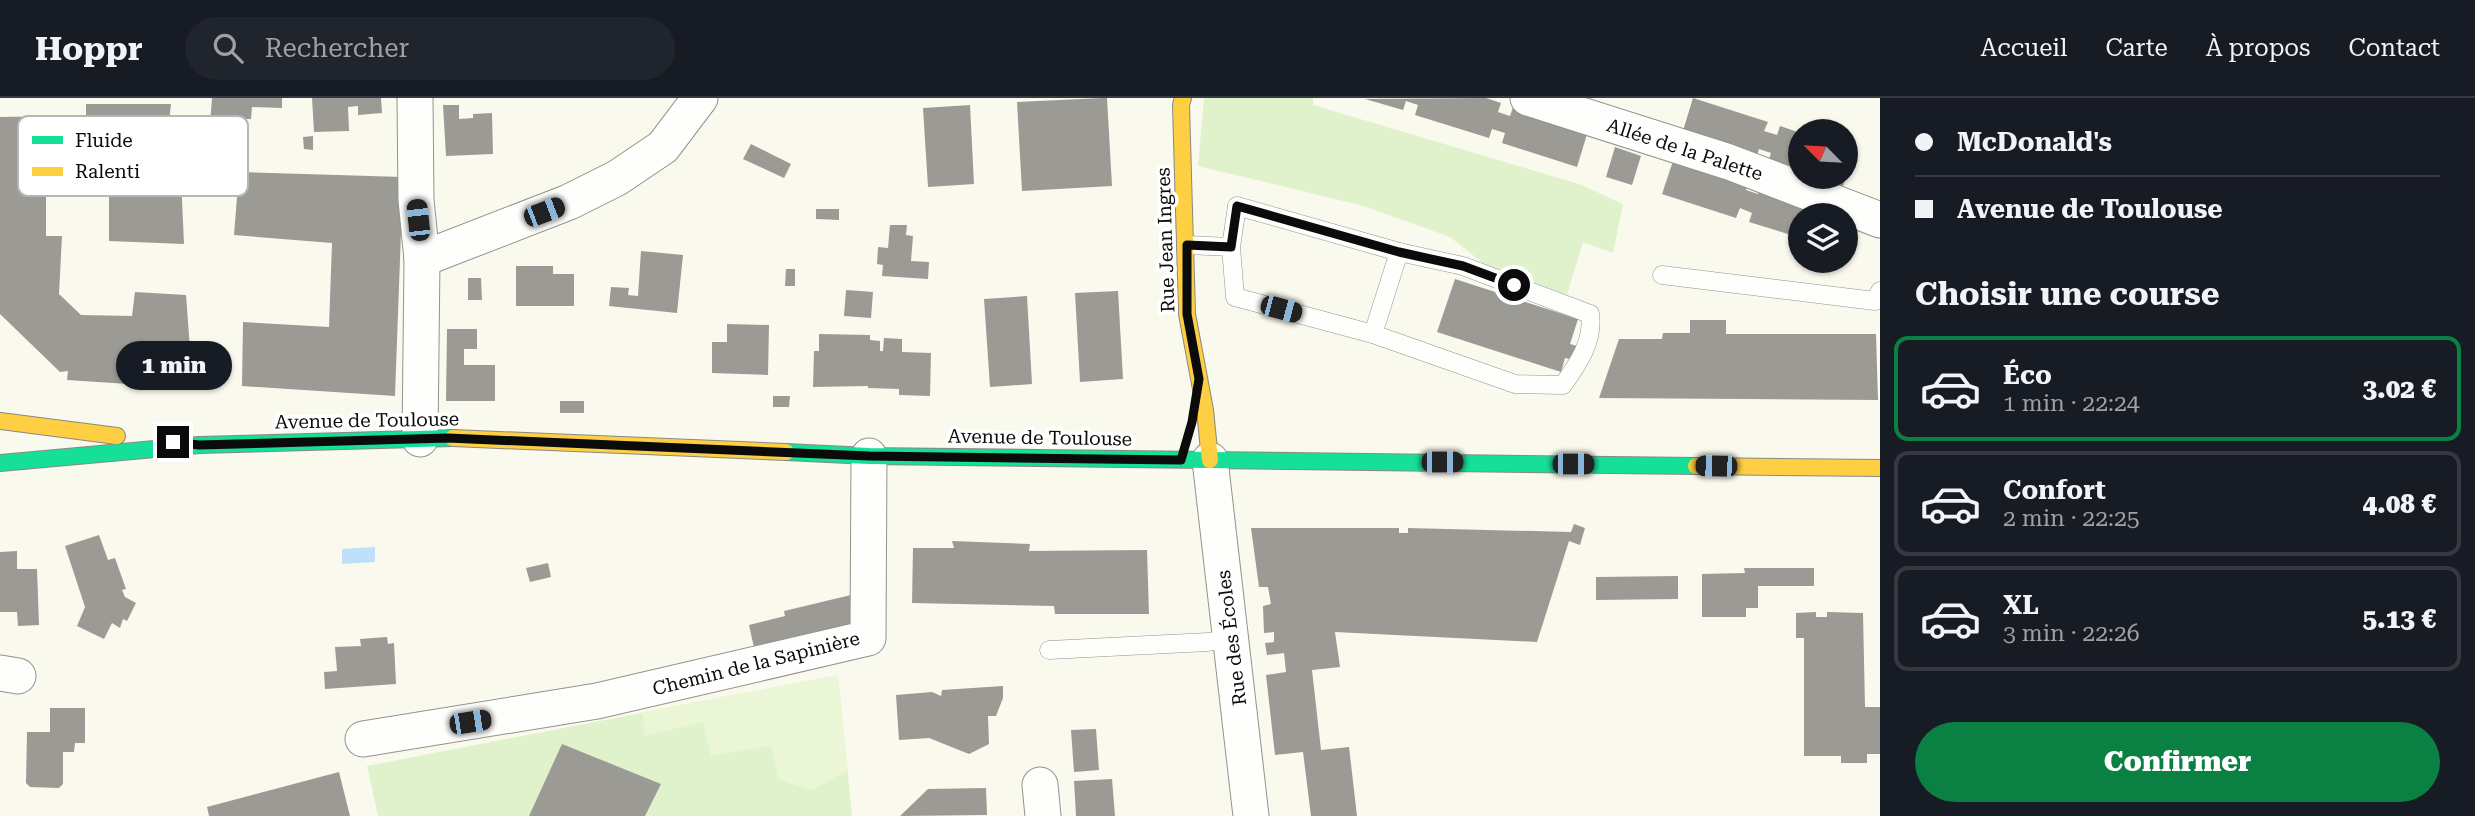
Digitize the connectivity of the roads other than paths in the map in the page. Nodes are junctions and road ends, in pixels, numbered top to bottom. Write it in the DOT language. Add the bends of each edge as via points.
graph roads {
  1 [pos="415,98"];
  2 [pos="700,98"];
  3 [pos="1183,98"];
  4 [pos="1528,98"];
  5 [pos="1880,220"];
  6 [pos="1187,245"];
  7 [pos="1231,247"];
  8 [pos="1399,252"];
  9 [pos="422,259"];
  10 [pos="1662,275"];
  11 [pos="1880,291"];
  12 [pos="1373,334"];
  13 [pos="1199,379"];
  14 [pos="0,421"];
  15 [pos="1192,422"];
  16 [pos="420,439"];
  17 [pos="199,445"];
  18 [pos="1193,454"];
  19 [pos="869,456"];
  20 [pos="0,463"];
  21 [pos="1880,468"];
  22 [pos="1231,638"];
  23 [pos="1049,650"];
  24 [pos="363,740"];
  25 [pos="1251,816"];
  1 -- 9 [label="street"];
  2 -- 9 [label="street" via="663,147 617,178 569,202"];
  3 -- 6 [label="main road, Rue Jean Ingres"];
  4 -- 5 [label="street, Allée de la Palette" via="1729,162"];
  6 -- 7 [label="lane"];
  6 -- 13 [label="main road, Rue Jean Ingres" via="1187,314"];
  7 -- 8 [label="lane" via="1237,206"];
  7 -- 12 [label="lane" via="1235,297"];
  8 -- 12 [label="lane"];
  8 -- 12 [label="lane" via="1463,266 1590,314 1592,329 1580,363 1563,385 1515,384"];
  9 -- 16 [label="street"];
  10 -- 11 [label="lane" via="1875,301"];
  13 -- 15 [label="main road"];
  13 -- 18 [label="main road, Rue Jean Ingres" via="1205,410"];
  14 -- 17 [label="main road, Avenue de Toulouse"];
  16 -- 17 [label="main road, Avenue de Toulouse"];
  16 -- 19 [label="main road, Avenue de Toulouse"];
  17 -- 20 [label="main road, Avenue de Toulouse"];
  18 -- 19 [label="main road, Avenue de Toulouse"];
  18 -- 21 [label="main road, Avenue de Toulouse"];
  18 -- 22 [label="street, Rue des Écoles"];
  19 -- 24 [label="street, Chemin de la Sapinière" via="868,638 597,701"];
  22 -- 23 [label="lane"];
  22 -- 25 [label="street, Rue des Écoles"];
}
